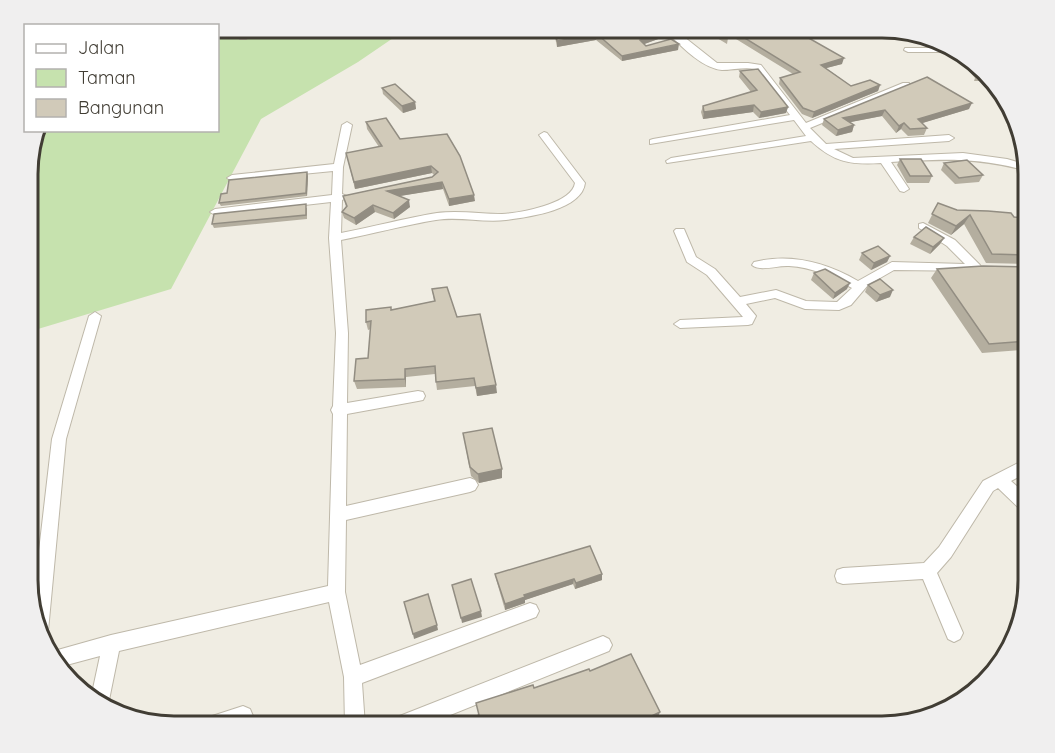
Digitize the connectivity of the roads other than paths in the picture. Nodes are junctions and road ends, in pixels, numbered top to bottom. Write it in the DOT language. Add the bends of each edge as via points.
graph roads {
  1 [pos="680,38"];
  2 [pos="668,41"];
  3 [pos="908,50"];
  4 [pos="939,51"];
  5 [pos="906,85"];
  6 [pos="795,117"];
  7 [pos="347,125"];
  8 [pos="804,127"];
  9 [pos="544,135"];
  10 [pos="812,138"];
  11 [pos="949,138"];
  12 [pos="653,142"];
  13 [pos="821,147"];
  14 [pos="671,161"];
  15 [pos="885,161"];
  16 [pos="1017,164"];
  17 [pos="338,167"];
  18 [pos="232,178"];
  19 [pos="904,189"];
  20 [pos="358,194"];
  21 [pos="336,199"];
  22 [pos="215,212"];
  23 [pos="923,226"];
  24 [pos="680,231"];
  25 [pos="335,238"];
  26 [pos="758,266"];
  27 [pos="859,287"];
  28 [pos="737,302"];
  29 [pos="95,316"];
  30 [pos="680,324"];
  31 [pos="418,396"];
  32 [pos="338,410"];
  33 [pos="1017,470"];
  34 [pos="999,479"];
  35 [pos="470,485"];
  36 [pos="1017,496"];
  37 [pos="337,515"];
  38 [pos="928,571"];
  39 [pos="843,576"];
  40 [pos="336,592"];
  41 [pos="41,611"];
  42 [pos="530,611"];
  43 [pos="954,633"];
  44 [pos="111,644"];
  45 [pos="603,645"];
  46 [pos="63,657"];
  47 [pos="352,677"];
  48 [pos="101,694"];
  49 [pos="354,715"];
  50 [pos="426,715"];
  1 -- 2 [label="street"];
  1 -- 6 [label="street" via="713,66 758,67"];
  3 -- 4 [label="street"];
  5 -- 8 [label="street"];
  6 -- 8 [label="street"];
  6 -- 12 [label="street"];
  7 -- 17 [label="street"];
  8 -- 10 [label="street"];
  9 -- 25 [label="street" via="580,183 579,190 563,203 505,217 439,216"];
  10 -- 13 [label="street"];
  10 -- 14 [label="street"];
  11 -- 13 [label="street"];
  13 -- 15 [label="street" via="852,161"];
  15 -- 16 [label="street" via="982,156"];
  15 -- 19 [label="street"];
  17 -- 18 [label="street"];
  17 -- 21 [label="street"];
  20 -- 21 [label="street"];
  21 -- 22 [label="street"];
  21 -- 25 [label="street"];
  23 -- 27 [label="street" via="980,268 892,266"];
  24 -- 28 [label="street" via="691,259 711,272"];
  25 -- 32 [label="street" via="342,333"];
  26 -- 27 [label="street" via="791,260 832,271"];
  27 -- 28 [label="street" via="848,302 839,306 806,305 776,294"];
  28 -- 30 [label="street" via="750,316 748,321"];
  29 -- 41 [label="street" via="59,439"];
  31 -- 32 [label="street"];
  32 -- 37 [label="street"];
  33 -- 34 [label="street"];
  34 -- 36 [label="street"];
  34 -- 38 [label="street" via="988,486"];
  35 -- 37 [label="street"];
  37 -- 40 [label="street"];
  38 -- 39 [label="street"];
  38 -- 43 [label="street"];
  40 -- 44 [label="street"];
  40 -- 47 [label="street"];
  42 -- 47 [label="street"];
  44 -- 46 [label="street"];
  44 -- 48 [label="street"];
  45 -- 50 [label="street"];
  47 -- 49 [label="street"];
}
